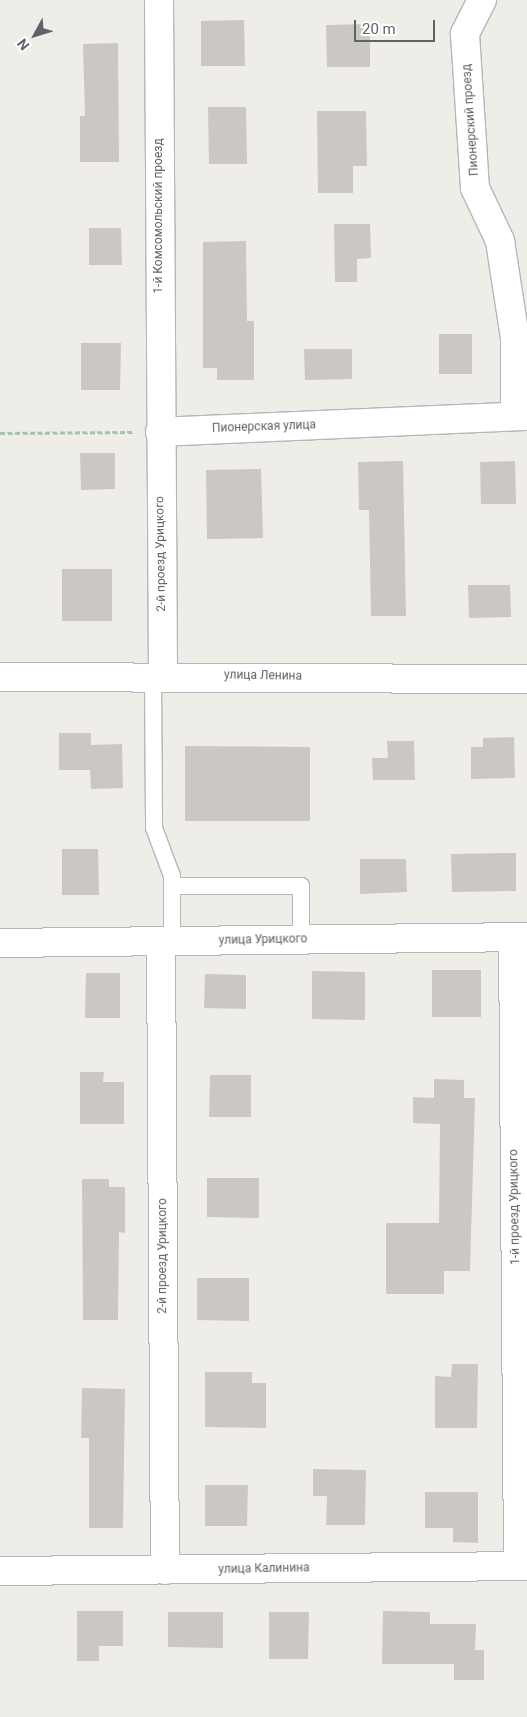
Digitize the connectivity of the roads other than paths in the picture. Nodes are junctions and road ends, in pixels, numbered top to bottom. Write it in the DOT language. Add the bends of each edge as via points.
graph roads {
  1 [pos="159,0"];
  2 [pos="482,0"];
  3 [pos="521,416"];
  4 [pos="160,432"];
  5 [pos="158,675"];
  6 [pos="0,677"];
  7 [pos="527,679"];
  8 [pos="172,886"];
  9 [pos="520,937"];
  10 [pos="301,940"];
  11 [pos="167,942"];
  12 [pos="0,944"];
  13 [pos="523,1566"];
  14 [pos="165,1570"];
  15 [pos="0,1571"];
  1 -- 4 [label="street, 1-й Комсомольский проезд"];
  2 -- 3 [label="street, Пионерский проезд" via="465,34 475,188 500,241 515,338"];
  3 -- 4 [label="street, Пионерская улица"];
  4 -- 5 [label="street, 2-й проезд Урицкого"];
  5 -- 6 [label="street, улица Ленина"];
  5 -- 7 [label="street, улица Ленина"];
  5 -- 8 [label="lane" via="154,828 172,876"];
  8 -- 10 [label="lane" via="301,886"];
  8 -- 11 [label="lane"];
  9 -- 10 [label="street, улица Урицкого"];
  9 -- 13 [label="street, 1-й проезд Урицкого"];
  10 -- 11 [label="street, улица Урицкого"];
  11 -- 12 [label="street, улица Урицкого"];
  11 -- 14 [label="street, 2-й проезд Урицкого"];
  13 -- 14 [label="street, улица Калинина"];
  14 -- 15 [label="street, улица Калинина"];
}
